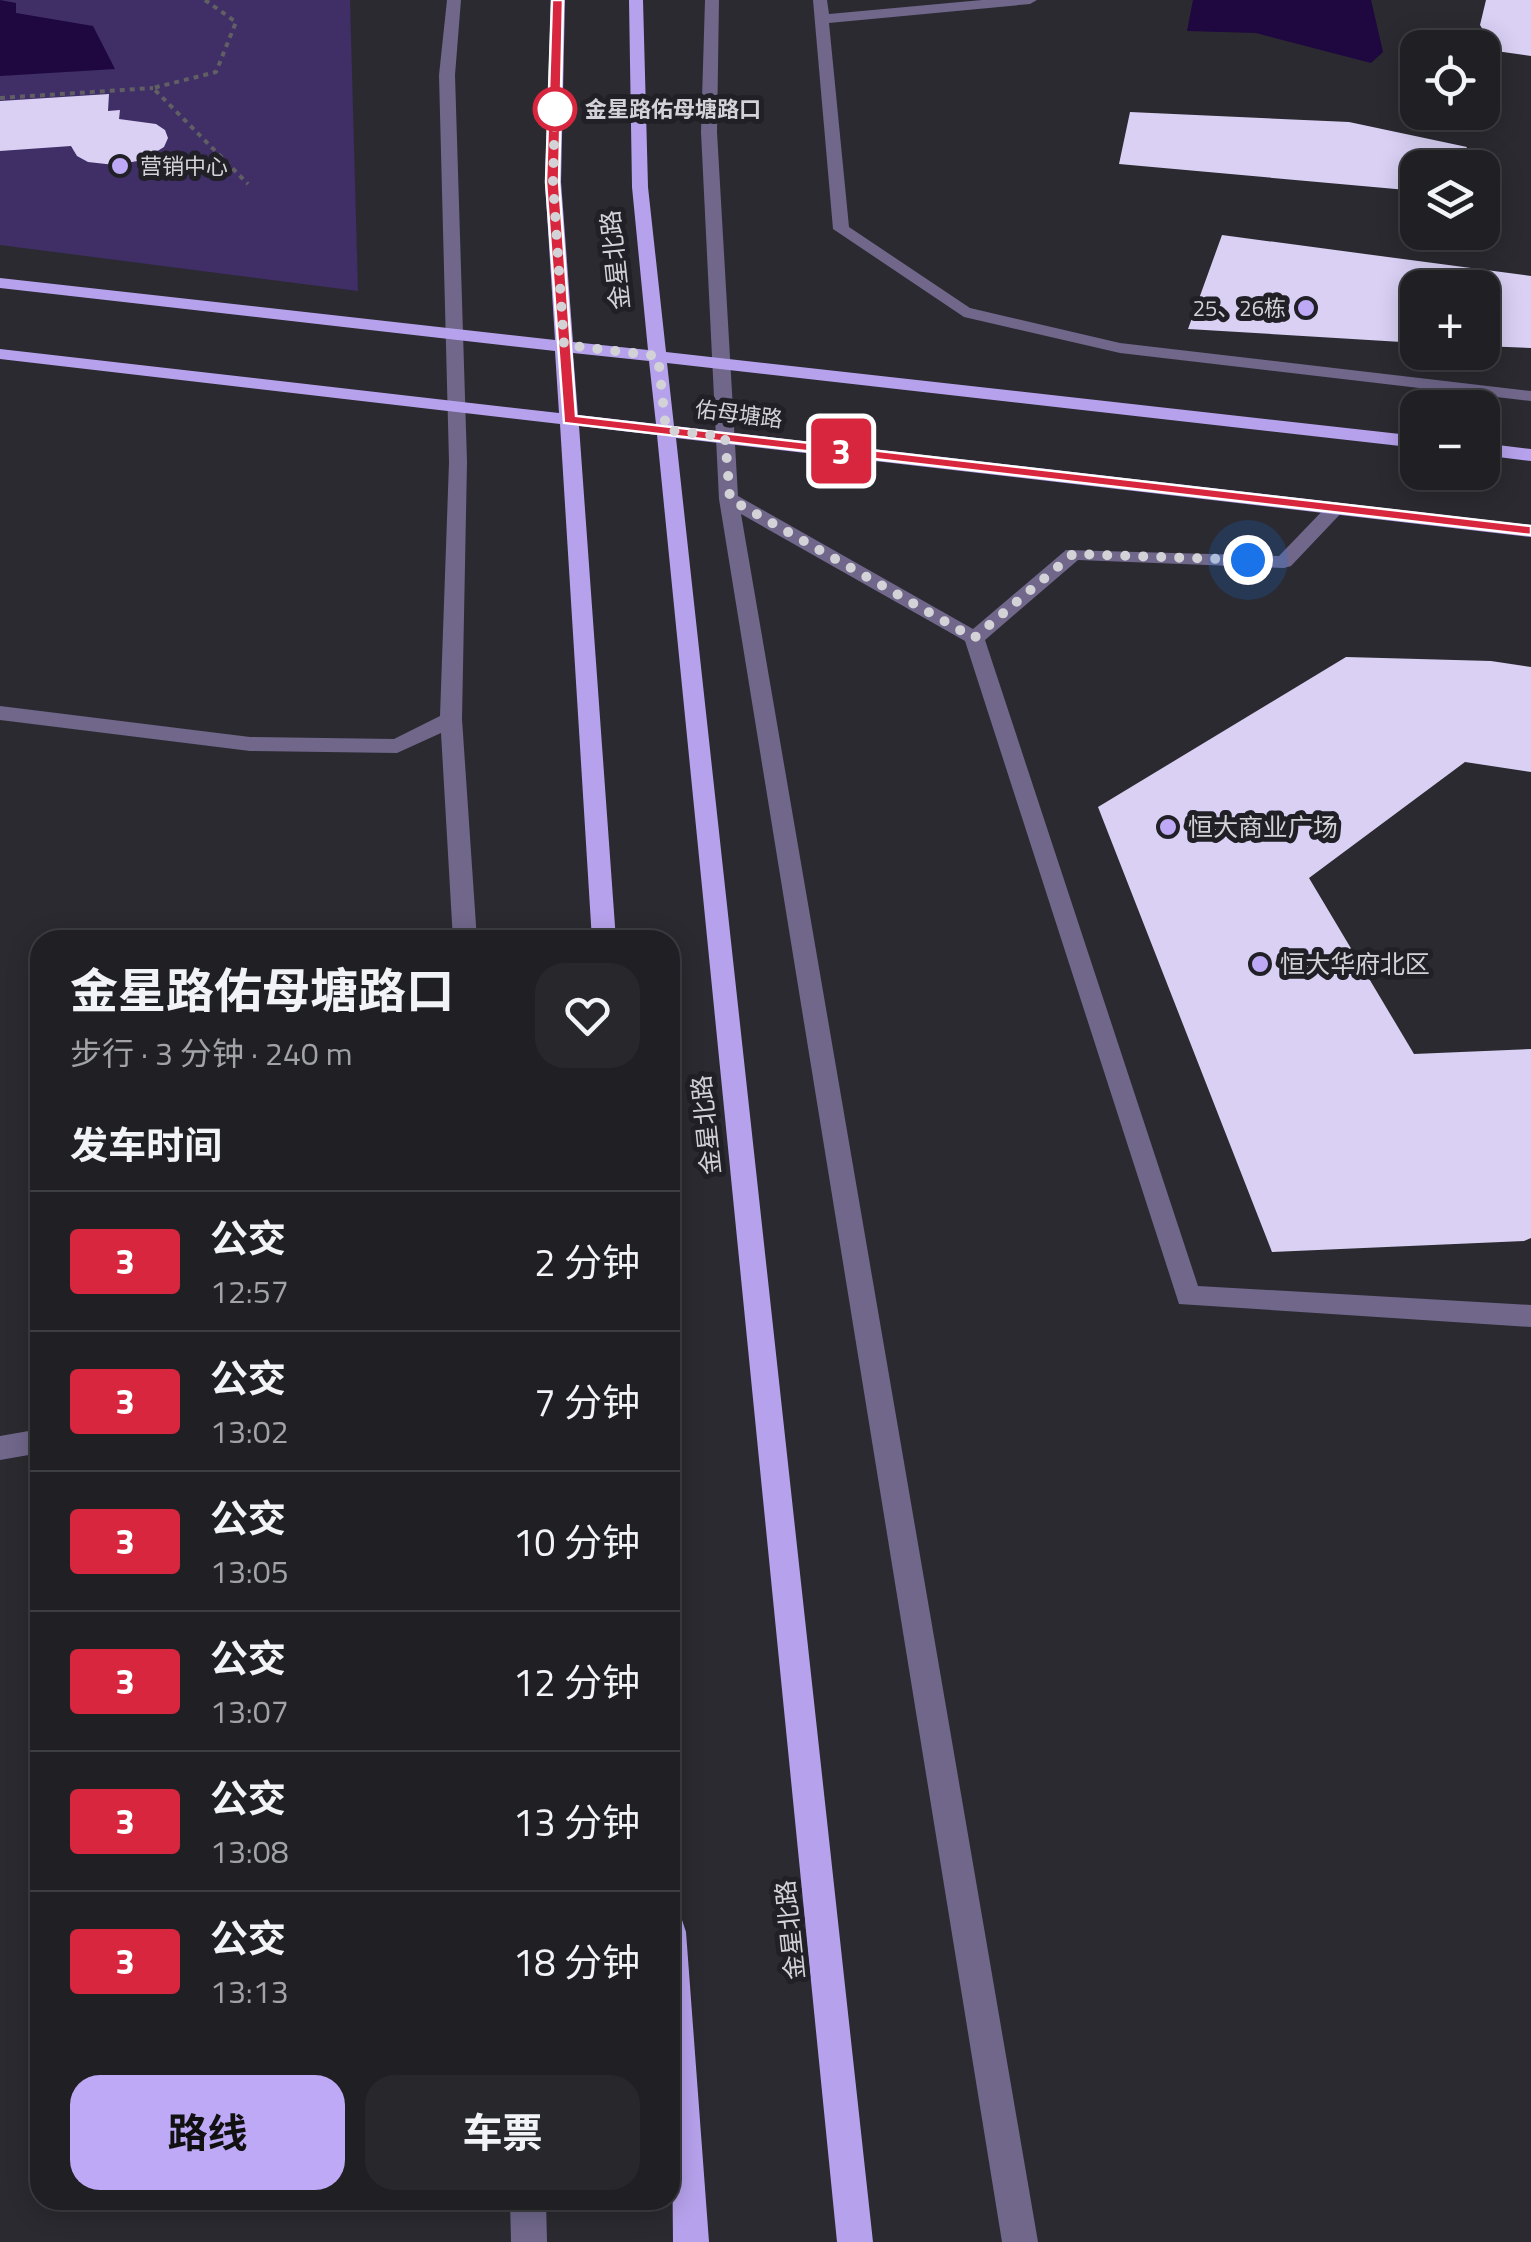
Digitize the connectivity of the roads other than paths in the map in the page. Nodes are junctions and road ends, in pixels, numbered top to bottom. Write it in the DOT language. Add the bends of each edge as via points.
graph roads {
  1 [pos="454,0"];
  2 [pos="558,0"];
  3 [pos="636,0"];
  4 [pos="712,0"];
  5 [pos="1030,0"];
  6 [pos="820,10"];
  7 [pos="0,282"];
  8 [pos="452,333"];
  9 [pos="564,345"];
  10 [pos="0,354"];
  11 [pos="658,356"];
  12 [pos="720,363"];
  13 [pos="1531,396"];
  14 [pos="456,406"];
  15 [pos="569,420"];
  16 [pos="666,430"];
  17 [pos="725,437"];
  18 [pos="1400,440"];
  19 [pos="1500,452"];
  20 [pos="1531,455"];
  21 [pos="730,499"];
  22 [pos="1336,508"];
  23 [pos="1531,530"];
  24 [pos="974,638"];
  25 [pos="0,713"];
  26 [pos="451,719"];
  27 [pos="464,930"];
  28 [pos="603,930"];
  29 [pos="1531,1316"];
  30 [pos="30,1444"];
  31 [pos="0,1448"];
  32 [pos="680,2080"];
  33 [pos="528,2210"];
  34 [pos="530,2242"];
  35 [pos="691,2242"];
  36 [pos="856,2242"];
  37 [pos="1020,2242"];
  1 -- 8 [label="street" via="446,75"];
  2 -- 9 [label="main road" via="553,182"];
  3 -- 11 [label="main road, 金星北路" via="640,188"];
  4 -- 12 [label="street" via="709,132"];
  5 -- 6 [label="street"];
  6 -- 13 [label="street" via="842,228 964,312 1120,348"];
  7 -- 8 [label="main road, 佑母塘路"];
  8 -- 9 [label="main road, 佑母塘路"];
  8 -- 14 [label="street"];
  9 -- 11 [label="main road, 佑母塘路"];
  9 -- 15 [label="main road"];
  10 -- 14 [label="main road, 佑母塘路"];
  11 -- 12 [label="main road, 佑母塘路"];
  11 -- 16 [label="main road, 金星北路"];
  12 -- 17 [label="street"];
  12 -- 18 [label="main road, 佑母塘路"];
  14 -- 15 [label="main road, 佑母塘路"];
  14 -- 26 [label="street"];
  15 -- 16 [label="main road, 佑母塘路"];
  15 -- 28 [label="main road"];
  16 -- 17 [label="main road, 佑母塘路"];
  16 -- 36 [label="main road, 金星北路"];
  17 -- 21 [label="street"];
  17 -- 22 [label="main road, 佑母塘路"];
  19 -- 20 [label="main road"];
  21 -- 24 [label="street"];
  21 -- 37 [label="street"];
  22 -- 23 [label="main road, 佑母塘路"];
  22 -- 24 [label="street" via="1284,562 1073,554"];
  24 -- 29 [label="street" via="1188,1296"];
  25 -- 26 [label="street" via="250,744 398,746"];
  26 -- 27 [label="street"];
  30 -- 31 [label="street"];
  32 -- 35 [label="main road"];
  33 -- 34 [label="street"];
}
